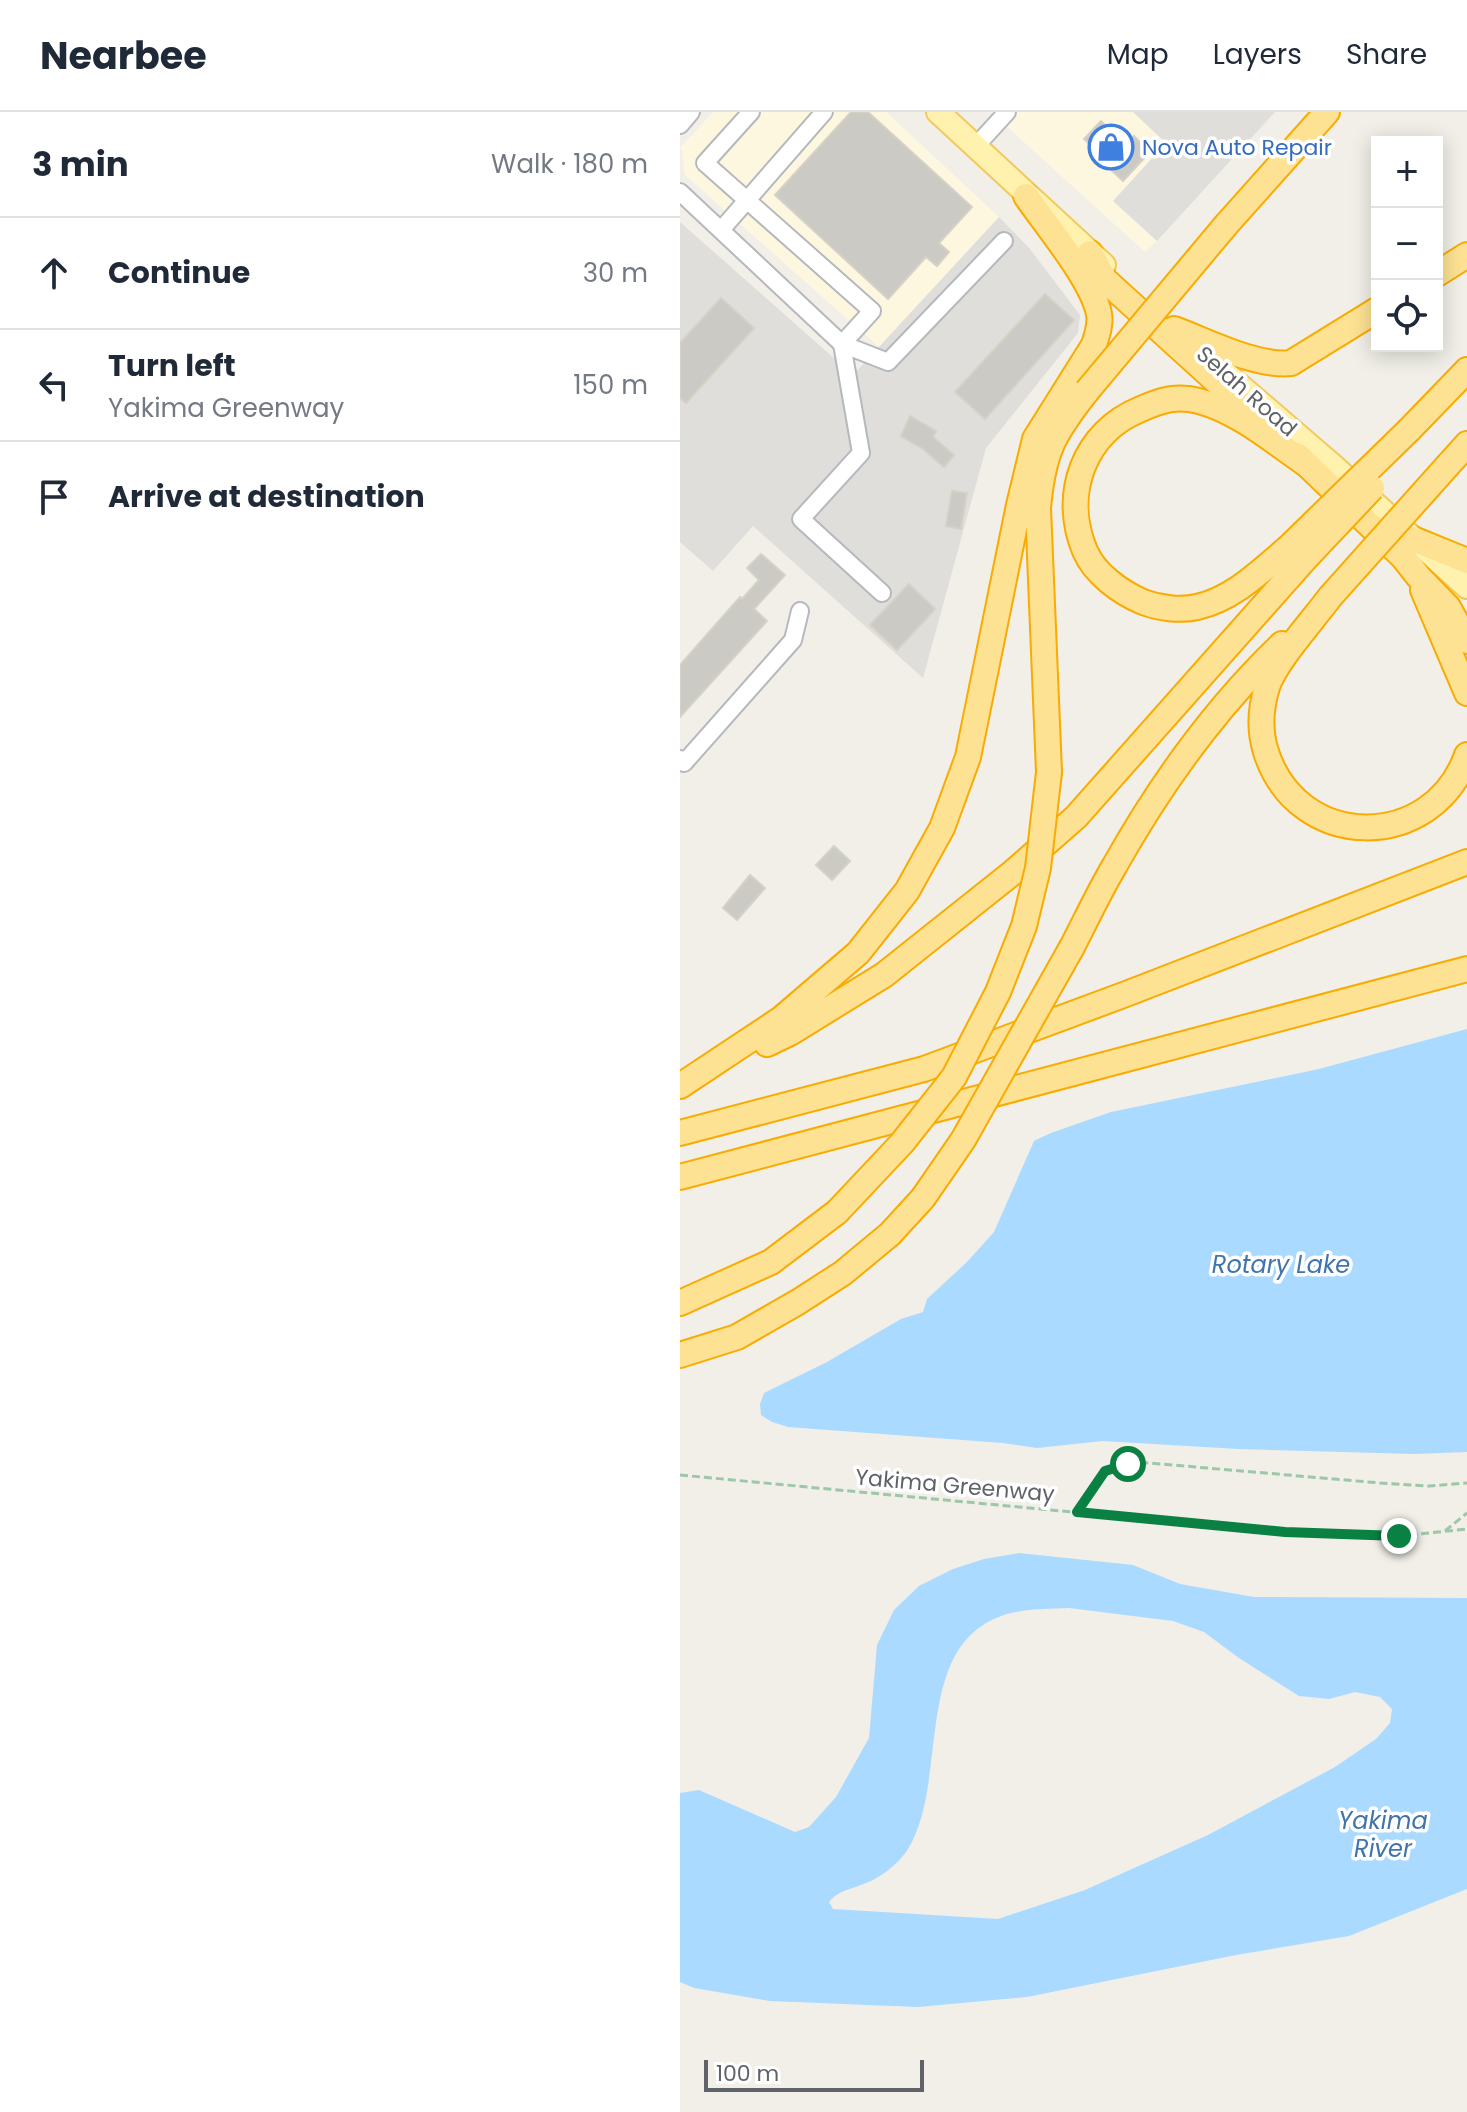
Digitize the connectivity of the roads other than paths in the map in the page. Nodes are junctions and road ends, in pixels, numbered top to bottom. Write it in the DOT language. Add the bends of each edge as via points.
graph roads {
  1 [pos="691,112"];
  2 [pos="751,112"];
  3 [pos="824,112"];
  4 [pos="938,112"];
  5 [pos="1007,112"];
  6 [pos="1327,112"];
  7 [pos="680,125"];
  8 [pos="975,147"];
  9 [pos="680,192"];
  10 [pos="1026,196"];
  11 [pos="746,201"];
  12 [pos="721,230"];
  13 [pos="1004,241"];
  14 [pos="1090,253"];
  15 [pos="1465,256"];
  16 [pos="1443,270"];
  17 [pos="1371,314"];
  18 [pos="1174,329"];
  19 [pos="842,344"];
  20 [pos="1467,370"];
  21 [pos="1467,380"];
  22 [pos="1414,435"];
  23 [pos="1467,444"];
  24 [pos="1319,465"];
  25 [pos="1413,539"];
  26 [pos="1297,554"];
  27 [pos="1467,561"];
  28 [pos="1418,576"];
  29 [pos="1467,587"];
  30 [pos="882,593"];
  31 [pos="1330,597"];
  32 [pos="800,611"];
  33 [pos="1467,641"];
  34 [pos="1467,693"];
  35 [pos="1467,755"];
  36 [pos="682,761"];
  37 [pos="1467,862"];
  38 [pos="1467,969"];
  39 [pos="680,1086"];
  40 [pos="680,1133"];
  41 [pos="680,1177"];
  42 [pos="680,1303"];
  43 [pos="680,1355"];
  1 -- 7 [label="street"];
  2 -- 11 [label="street" via="705,163"];
  3 -- 11 [label="street"];
  4 -- 8 [label="main road, Selah Road"];
  5 -- 8 [label="street"];
  6 -- 42 [label="highway, bridge" via="1087,391 1045,458 1038,508 1049,772 1038,868 1024,926 998,992 954,1077 837,1212 771,1262"];
  8 -- 10 [label="main road, Selah Road"];
  9 -- 12 [label="street"];
  10 -- 14 [label="main road, Selah Road"];
  10 -- 39 [label="highway" via="1087,284 1099,329 1035,439 968,757 942,828 907,891 858,953 781,1019"];
  11 -- 12 [label="street"];
  11 -- 19 [label="street" via="872,311"];
  12 -- 19 [label="street"];
  13 -- 19 [label="street" via="888,362"];
  14 -- 18 [label="main road, Selah Road"];
  14 -- 24 [label="highway" via="1105,280"];
  15 -- 16 [label="highway"];
  17 -- 18 [label="highway" via="1291,363 1242,355"];
  18 -- 24 [label="main road, Selah Road"];
  19 -- 30 [label="street" via="861,453 801,519"];
  20 -- 22 [label="highway"];
  21 -- 22 [label="highway"];
  22 -- 26 [label="highway, bridge"];
  23 -- 31 [label="highway, bridge"];
  24 -- 25 [label="main road, Selah Road"];
  24 -- 26 [label="highway" via="1239,418 1200,401 1177,398 1131,412 1107,429 1090,449 1077,486 1078,528 1085,552 1110,582 1150,605 1195,608"];
  24 -- 28 [label="highway"];
  25 -- 27 [label="highway"];
  25 -- 29 [label="main road, Selah Road"];
  26 -- 39 [label="highway" via="1076,817 1011,874 884,975 790,1033"];
  28 -- 33 [label="highway" via="1448,607"];
  28 -- 34 [label="highway"];
  31 -- 35 [label="highway" via="1268,683 1260,725 1282,787 1330,822 1387,826 1435,803"];
  31 -- 43 [label="highway, bridge" via="1256,668 1151,806 963,1140 923,1198 843,1273 737,1337"];
  32 -- 36 [label="street" via="793,640"];
  37 -- 40 [label="highway" via="924,1069"];
  38 -- 41 [label="highway"];
}
